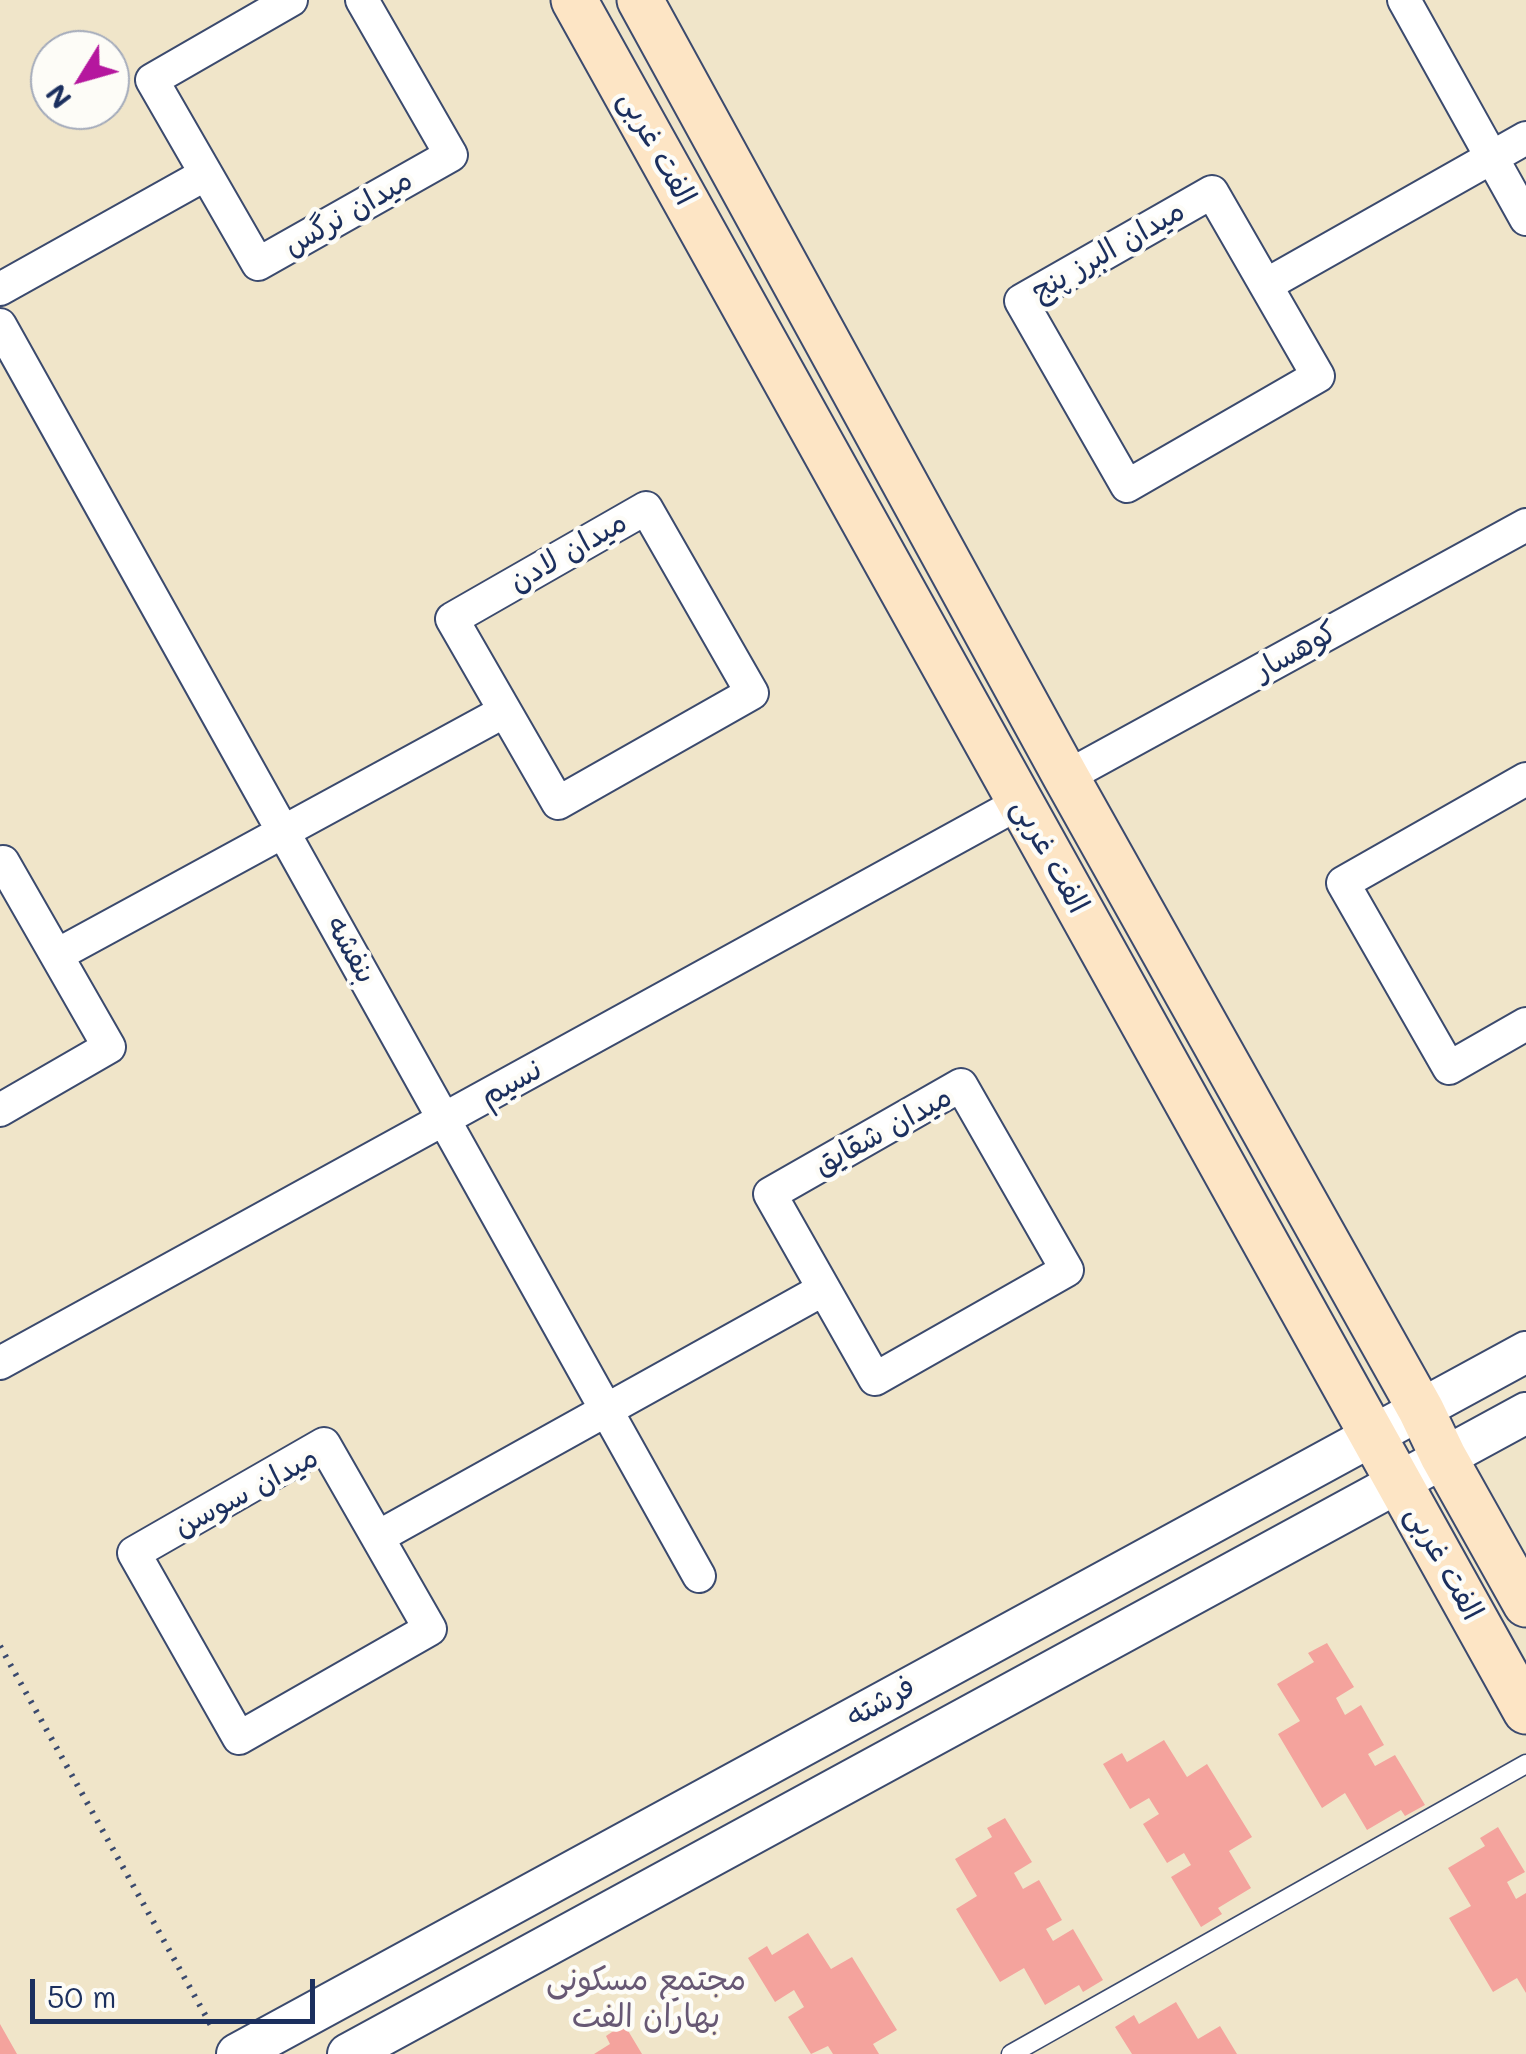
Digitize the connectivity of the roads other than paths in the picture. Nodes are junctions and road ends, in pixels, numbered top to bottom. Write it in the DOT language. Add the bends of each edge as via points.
graph roads {
  1 [pos="292,0"];
  2 [pos="362,0"];
  3 [pos="574,0"];
  4 [pos="640,0"];
  5 [pos="1404,0"];
  6 [pos="1526,138"];
  7 [pos="1491,156"];
  8 [pos="206,174"];
  9 [pos="1526,219"];
  10 [pos="1266,285"];
  11 [pos="0,289"];
  12 [pos="0,325"];
  13 [pos="1526,525"];
  14 [pos="505,711"];
  15 [pos="1066,777"];
  16 [pos="1526,778"];
  17 [pos="1021,802"];
  18 [pos="285,830"];
  19 [pos="0,864"];
  20 [pos="56,955"];
  21 [pos="1526,1024"];
  22 [pos="0,1110"];
  23 [pos="445,1119"];
  24 [pos="824,1289"];
  25 [pos="1526,1352"];
  26 [pos="0,1363"];
  27 [pos="606,1410"];
  28 [pos="1422,1410"];
  29 [pos="1526,1413"];
  30 [pos="1372,1435"];
  31 [pos="1443,1456"];
  32 [pos="1398,1480"];
  33 [pos="378,1537"];
  34 [pos="699,1576"];
  35 [pos="1526,1604"];
  36 [pos="1526,1712"];
  37 [pos="1526,1764"];
  38 [pos="227,2046"];
  39 [pos="348,2054"];
  40 [pos="1011,2054"];
  1 -- 8 [label="street, میدان نرگس" via="152,80"];
  2 -- 8 [label="street, میدان نرگس" via="451,154 258,264"];
  3 -- 17 [label="main road, الفت غربی"];
  4 -- 15 [label="main road, الفت غربی"];
  5 -- 7 [label="street"];
  6 -- 7 [label="street"];
  7 -- 9 [label="street"];
  7 -- 10 [label="street"];
  8 -- 11 [label="street"];
  10 -- 10 [label="street, میدان البرز پنج" via="1212,192 1021,301 1127,486 1318,376"];
  12 -- 18 [label="street, بنفشه"];
  13 -- 15 [label="street, کوهسار"];
  14 -- 14 [label="street, میدان لادن" via="558,803 752,692 646,508 452,618"];
  14 -- 18 [label="street"];
  15 -- 28 [label="main road, الفت غربی"];
  16 -- 21 [label="street" via="1342,883 1448,1068"];
  17 -- 23 [label="street, نسیم"];
  17 -- 30 [label="main road, الفت غربی"];
  18 -- 20 [label="street"];
  18 -- 23 [label="street, بنفشه"];
  19 -- 20 [label="street"];
  20 -- 22 [label="street" via="109,1047"];
  23 -- 26 [label="street, نسیم"];
  23 -- 27 [label="street, بنفشه"];
  24 -- 24 [label="street, میدان شقایق" via="876,1379 1067,1270 961,1085 770,1194"];
  24 -- 27 [label="street"];
  25 -- 28 [label="street, فرشته"];
  27 -- 33 [label="street"];
  27 -- 34 [label="street, بنفشه"];
  28 -- 30 [label="street, فرشته"];
  28 -- 31 [label="main road, الفت غربی"];
  29 -- 31 [label="street, فرشته"];
  30 -- 32 [label="main road, الفت غربی"];
  30 -- 38 [label="street, فرشته"];
  31 -- 32 [label="street, فرشته"];
  31 -- 35 [label="main road, الفت غربی"];
  32 -- 36 [label="main road, الفت غربی"];
  32 -- 39 [label="street, فرشته"];
  33 -- 33 [label="street, میدان سوسن" via="324,1444 134,1553 239,1738 430,1629"];
  37 -- 40 [label="lane"];
}
